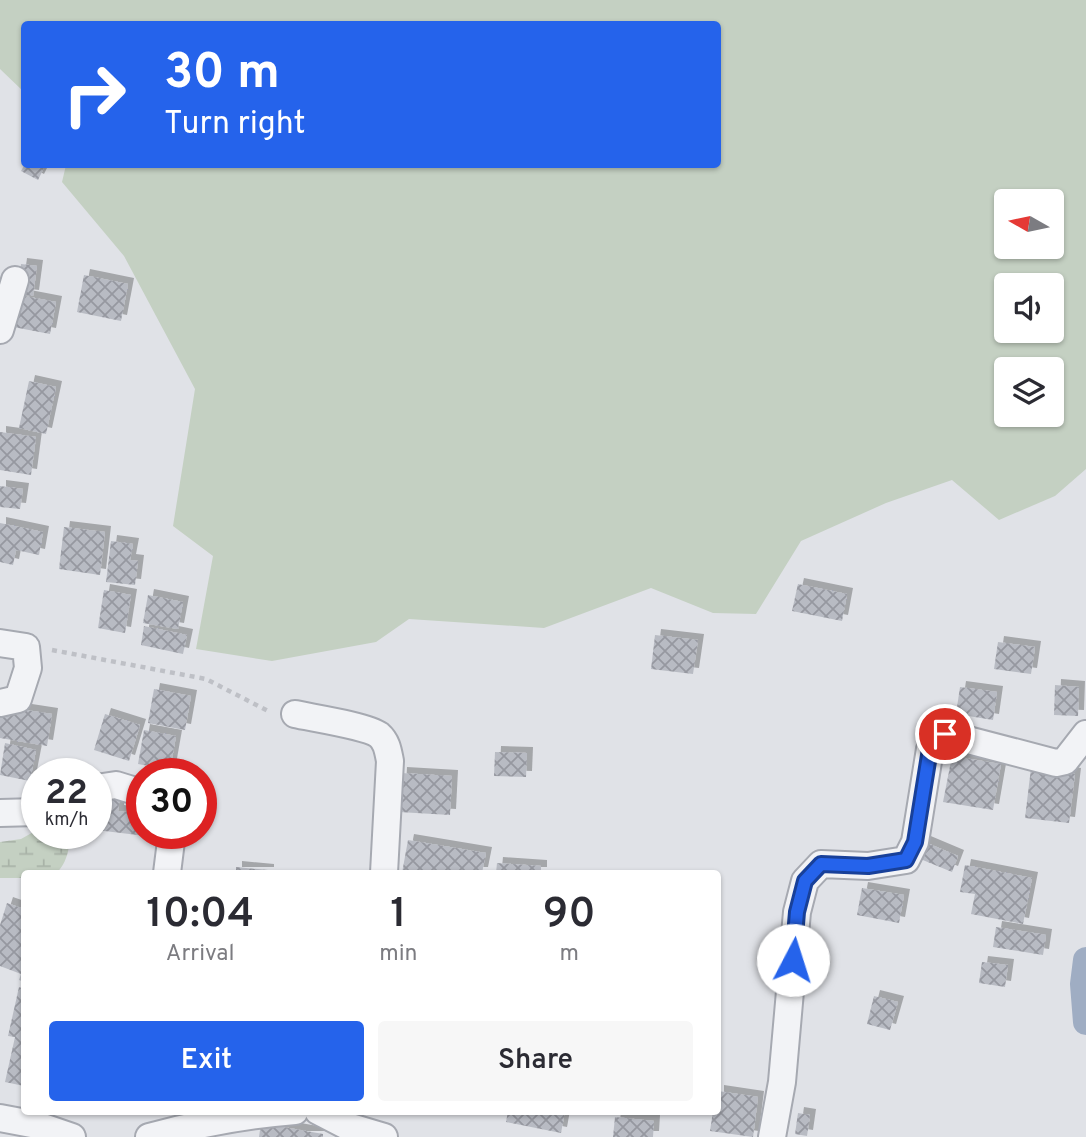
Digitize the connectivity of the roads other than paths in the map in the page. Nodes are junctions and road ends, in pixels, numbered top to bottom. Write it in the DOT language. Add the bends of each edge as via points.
graph roads {
  1 [pos="15,280"];
  2 [pos="0,330"];
  3 [pos="0,643"];
  4 [pos="0,703"];
  5 [pos="295,715"];
  6 [pos="1086,734"];
  7 [pos="21,812"];
  8 [pos="0,813"];
  9 [pos="170,849"];
  10 [pos="167,870"];
  11 [pos="384,870"];
  12 [pos="280,1115"];
  13 [pos="326,1115"];
  14 [pos="0,1118"];
  15 [pos="186,1119"];
  16 [pos="233,1128"];
  17 [pos="72,1137"];
  18 [pos="149,1137"];
  19 [pos="384,1137"];
  20 [pos="772,1137"];
  1 -- 2 [label="street"];
  3 -- 4 [label="street" via="26,647 28,668 18,699"];
  5 -- 11 [label="street" via="365,729 386,744 390,761"];
  6 -- 20 [label="street" via="1065,761 1056,763 945,734 930,749 915,842 906,860 868,866 821,864 805,881 797,912 782,1082"];
  7 -- 8 [label="street"];
  9 -- 10 [label="street"];
  12 -- 16 [label="street"];
  13 -- 19 [label="street"];
  14 -- 17 [label="street"];
  15 -- 16 [label="street"];
  15 -- 18 [label="street"];
}
